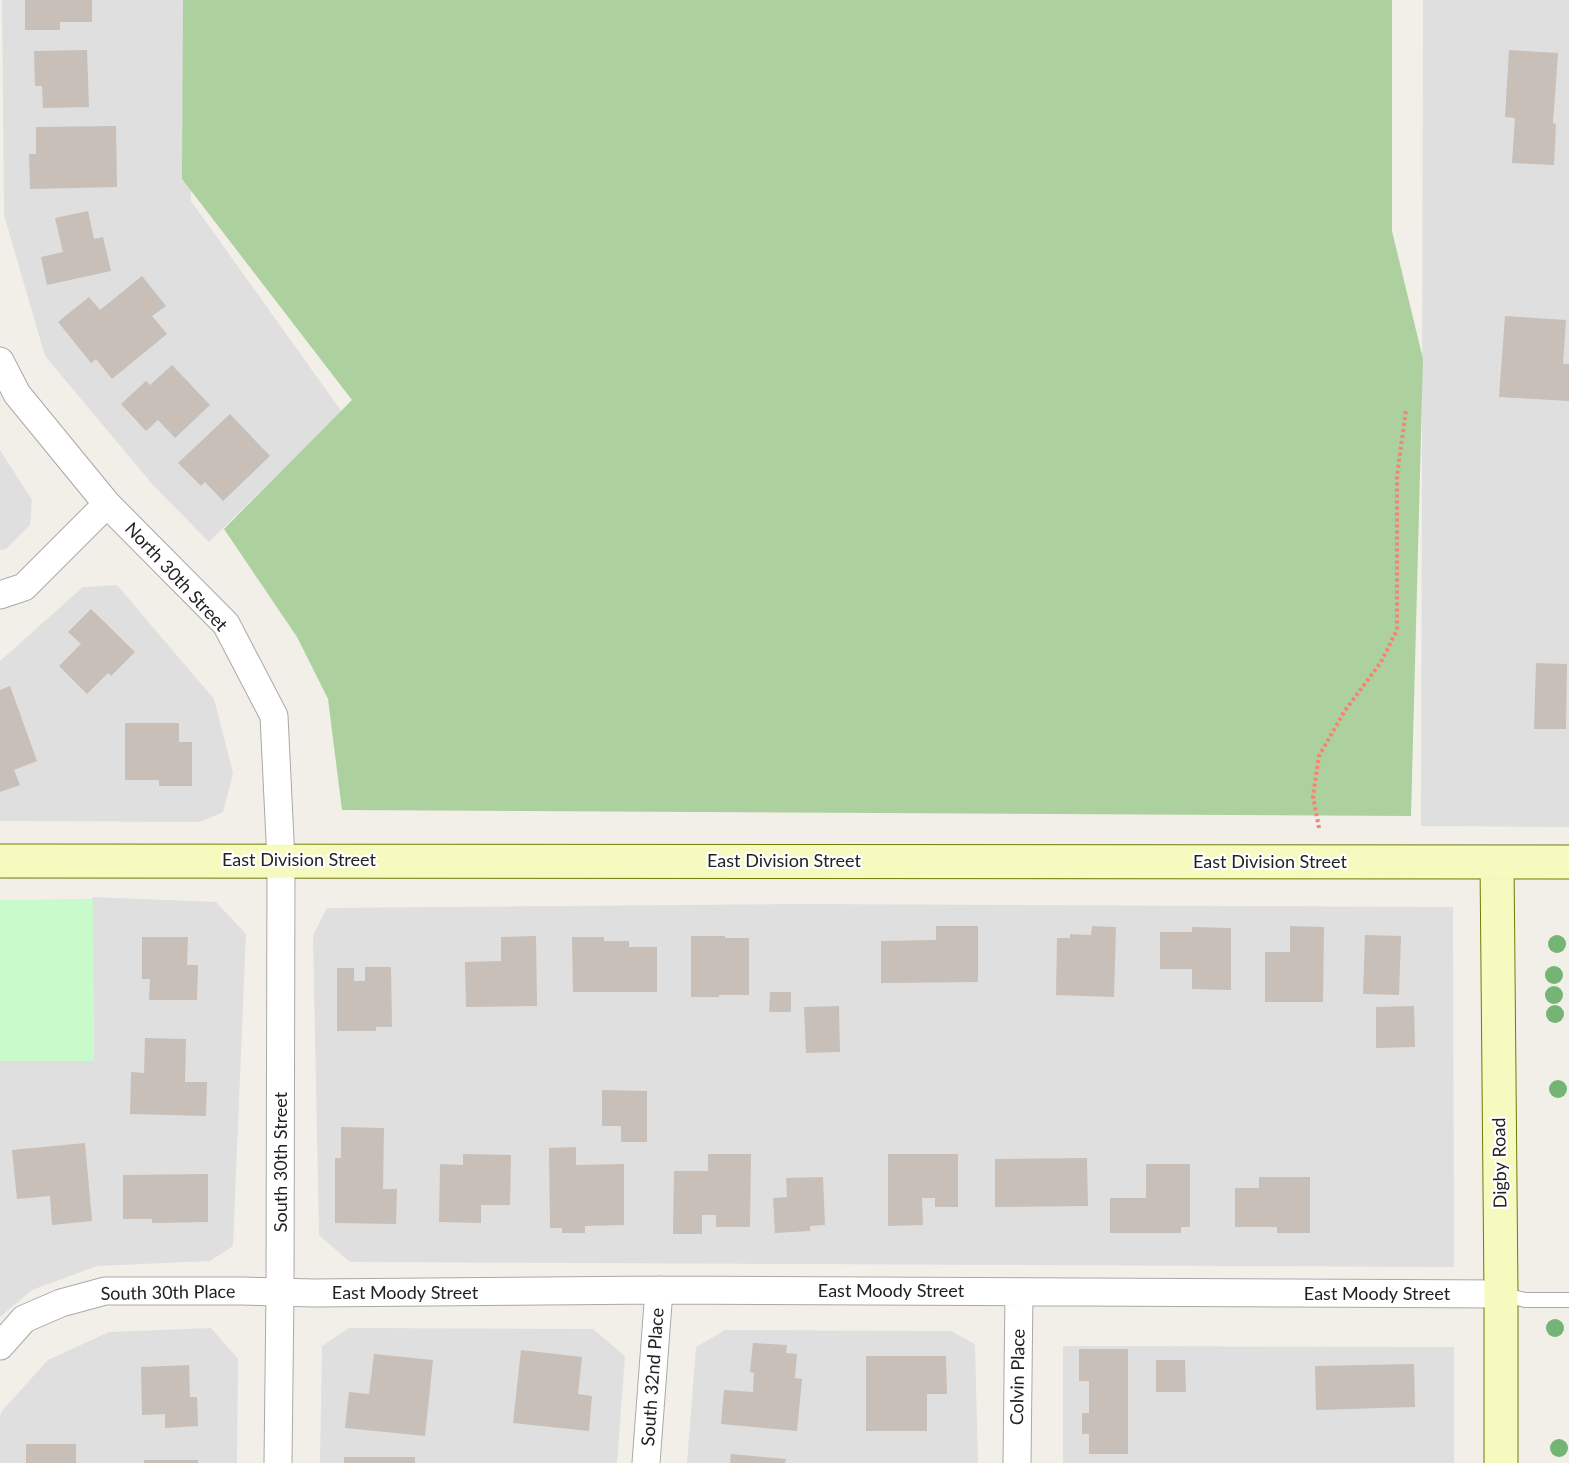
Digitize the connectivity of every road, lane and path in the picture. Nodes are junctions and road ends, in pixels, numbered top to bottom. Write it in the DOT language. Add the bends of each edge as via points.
graph roads {
  1 [pos="0,361"];
  2 [pos="1406,410"];
  3 [pos="107,504"];
  4 [pos="0,595"];
  5 [pos="1319,828"];
  6 [pos="0,861"];
  7 [pos="281,861"];
  8 [pos="1497,862"];
  9 [pos="1569,862"];
  10 [pos="659,1290"];
  11 [pos="280,1292"];
  12 [pos="1019,1292"];
  13 [pos="1501,1294"];
  14 [pos="1569,1300"];
  15 [pos="0,1346"];
  16 [pos="278,1463"];
  17 [pos="646,1463"];
  18 [pos="1017,1463"];
  19 [pos="1501,1463"];
  1 -- 3 [label="street, North 30th Street" via="17,394"];
  2 -- 5 [label="path" via="1397,476 1397,630 1381,662 1344,712 1319,756 1313,796"];
  3 -- 4 [label="street" via="24,587"];
  3 -- 7 [label="street, North 30th Street" via="226,624 274,716"];
  6 -- 7 [label="street, East Division Street"];
  7 -- 8 [label="street, East Division Street"];
  7 -- 11 [label="street, South 30th Street"];
  8 -- 9 [label="street, East Division Street"];
  8 -- 13 [label="street, Digby Road"];
  10 -- 11 [label="street, East Moody Street"];
  10 -- 12 [label="street, East Moody Street"];
  10 -- 17 [label="street, South 32nd Place"];
  11 -- 15 [label="street, South 30th Place" via="105,1291 61,1303 24,1319"];
  11 -- 16 [label="street, South 30th Street"];
  12 -- 13 [label="street, East Moody Street"];
  12 -- 18 [label="street, Colvin Place"];
  13 -- 14 [label="lane" via="1525,1300"];
  13 -- 19 [label="street, Digby Road"];
}
